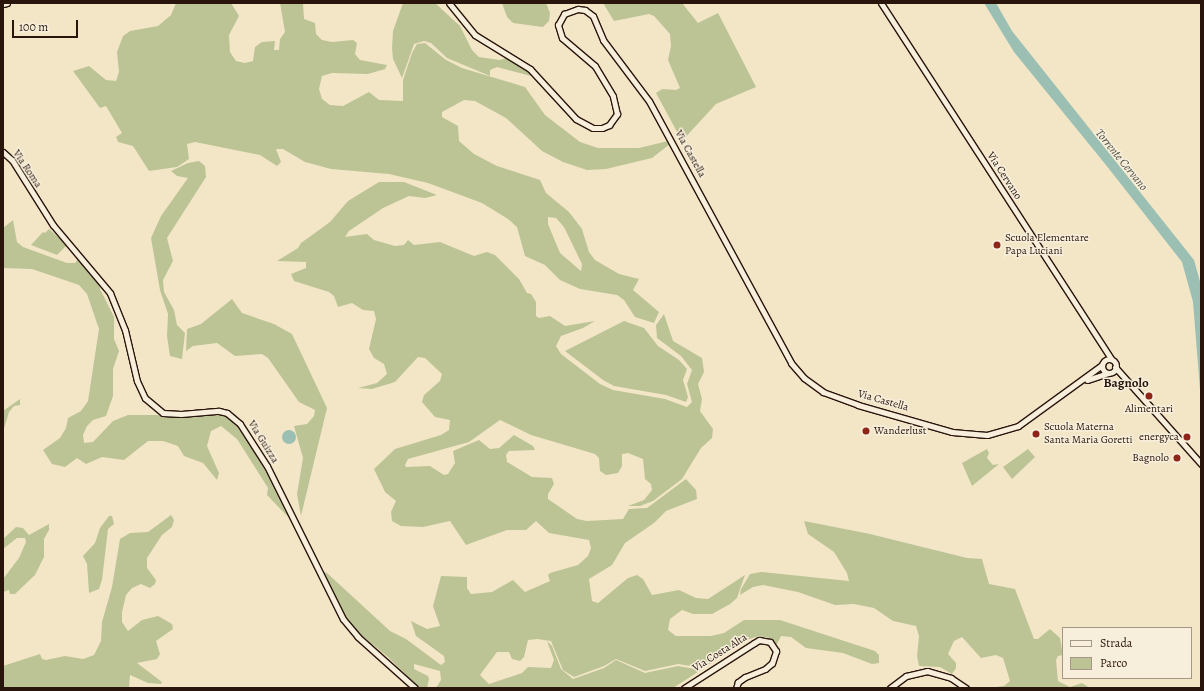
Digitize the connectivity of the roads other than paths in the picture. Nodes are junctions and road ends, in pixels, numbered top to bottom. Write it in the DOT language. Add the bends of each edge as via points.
graph roads {
  1 [pos="7,3"];
  2 [pos="449,3"];
  3 [pos="881,3"];
  4 [pos="3,4"];
  5 [pos="3,152"];
  6 [pos="35,198"];
  7 [pos="1101,345"];
  8 [pos="1111,359"];
  9 [pos="1102,363"];
  10 [pos="1115,367"];
  11 [pos="1109,373"];
  12 [pos="1128,380"];
  13 [pos="1075,385"];
  14 [pos="1201,464"];
  15 [pos="415,688"];
  16 [pos="684,688"];
  17 [pos="736,688"];
  18 [pos="890,688"];
  19 [pos="966,688"];
  1 -- 4 [label="main road"];
  2 -- 13 [label="main road, Via Castella" via="475,35 530,69 576,119 592,128 602,128 609,125 617,114 613,96 595,66 562,38 558,26 564,14 578,9 585,10 593,16 603,40 649,101 791,363 817,388 858,405 952,432 981,436 1000,433 1018,426"];
  3 -- 7 [label="main road, Via Cervano"];
  5 -- 6 [label="main road, Via Roma" via="12,160"];
  6 -- 15 [label="main road, Via Guizza" via="53,225 110,293 145,398 163,413 219,411 227,413 240,424 267,466 343,619 358,637"];
  7 -- 8 [label="main road, Via Cervano"];
  7 -- 9 [label="main road" via="1104,354"];
  8 -- 9 [label="main road"];
  8 -- 10 [label="main road, Via Cervano"];
  9 -- 11 [label="main road"];
  9 -- 13 [label="main road"];
  10 -- 11 [label="main road"];
  10 -- 12 [label="main road"];
  11 -- 12 [label="main road"];
  11 -- 13 [label="main road"];
  12 -- 14 [label="main road"];
  16 -- 17 [label="main road, Via Costa Alta" via="759,640 770,642 776,651 772,663 766,669 744,677"];
  18 -- 19 [label="main road" via="906,676 927,671 952,678"];
}
